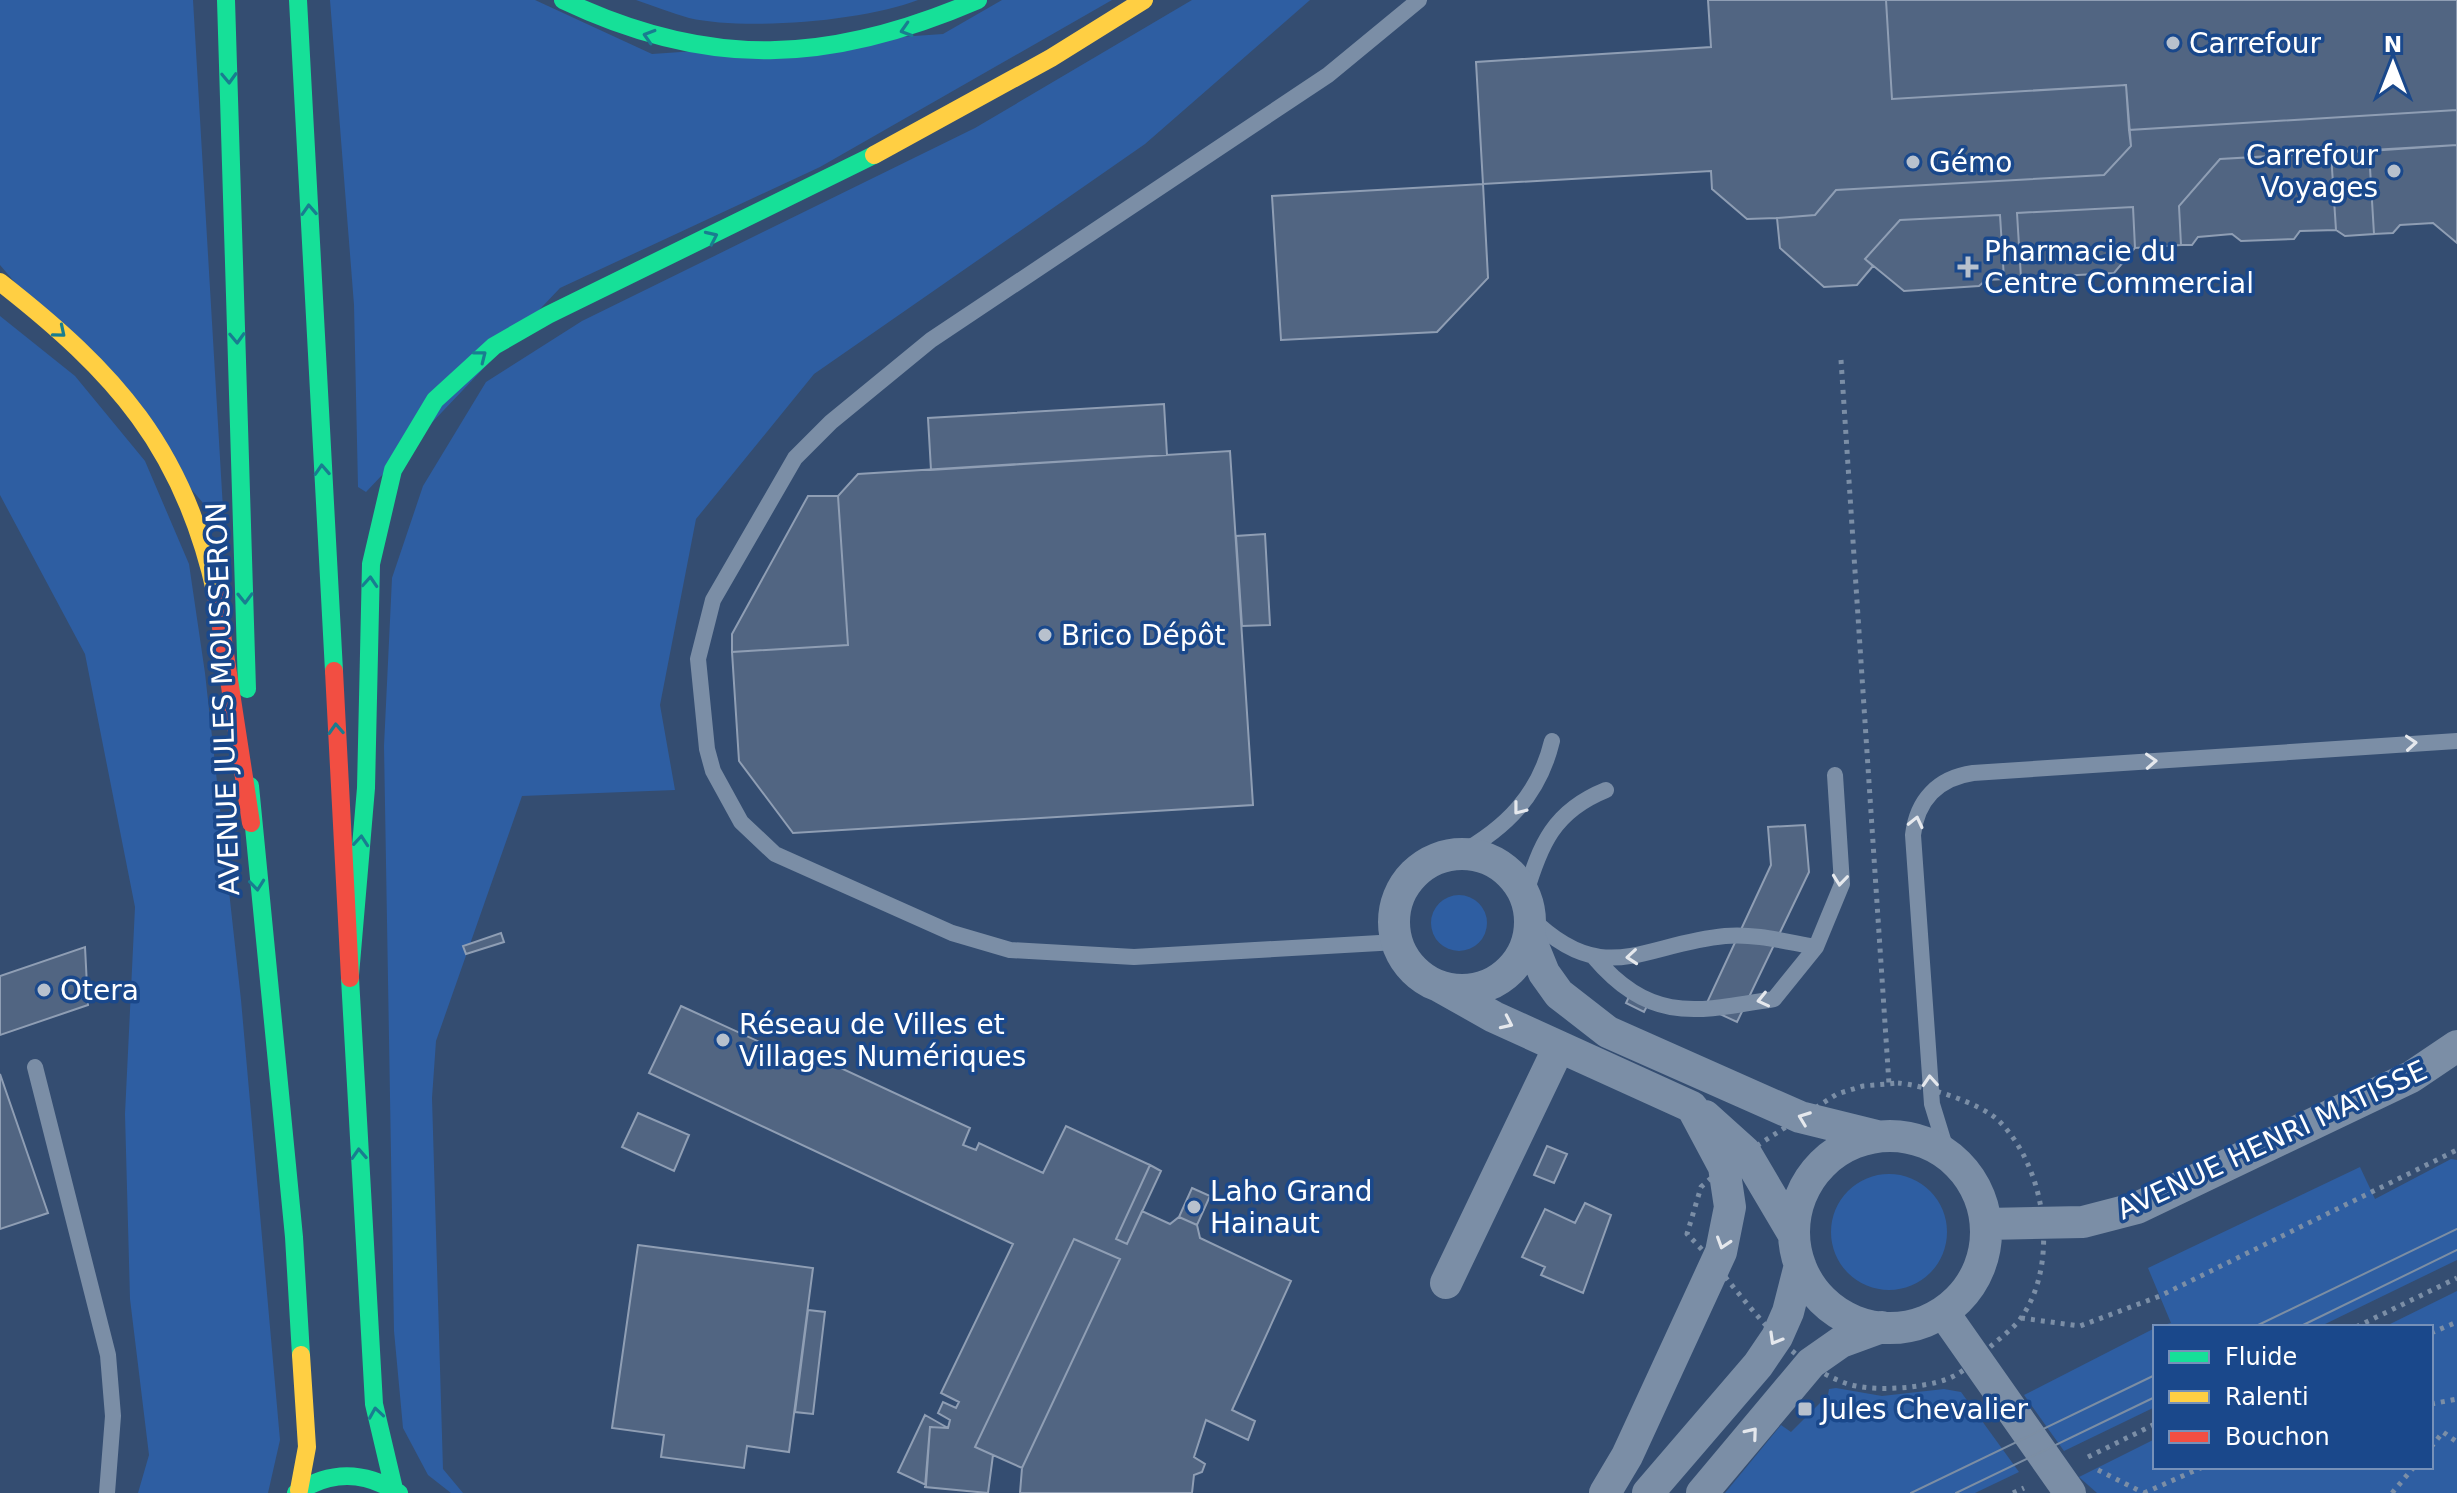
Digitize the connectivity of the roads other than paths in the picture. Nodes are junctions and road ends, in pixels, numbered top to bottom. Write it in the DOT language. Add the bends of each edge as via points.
graph roads {
  1 [pos="226,0"];
  2 [pos="298,0"];
  3 [pos="563,0"];
  4 [pos="978,0"];
  5 [pos="1144,0"];
  6 [pos="1419,0"];
  7 [pos="0,282"];
  8 [pos="1552,741"];
  9 [pos="2457,741"];
  10 [pos="1835,775"];
  11 [pos="1606,790"];
  12 [pos="251,823"];
  13 [pos="1459,854"];
  14 [pos="1528,917"];
  15 [pos="1397,942"];
  16 [pos="1816,947"];
  17 [pos="1593,956"];
  18 [pos="350,975"];
  19 [pos="1439,986"];
  20 [pos="2457,1046"];
  21 [pos="1559,1047"];
  22 [pos="35,1067"];
  23 [pos="1880,1136"];
  24 [pos="1948,1156"];
  25 [pos="1735,1160"];
  26 [pos="1986,1224"];
  27 [pos="1797,1250"];
  28 [pos="1446,1283"];
  29 [pos="1943,1312"];
  30 [pos="1882,1327"];
  31 [pos="297,1491"];
  32 [pos="397,1491"];
  33 [pos="107,1493"];
  34 [pos="1605,1493"];
  35 [pos="1648,1493"];
  36 [pos="1702,1493"];
  37 [pos="2070,1493"];
  1 -- 12 [label="main road, AVENUE JULES MOUSSERON, one-way"];
  18 -- 2 [label="main road, one-way"];
  4 -- 3 [label="main road, one-way" via="886,36 777,51 666,41"];
  18 -- 5 [label="main road, one-way" via="366,788 371,564 393,470 435,400 494,346 548,315 888,148"];
  6 -- 15 [label="lane" via="1328,75 931,340 811,440 783,474 713,600 698,659 713,771 750,834 775,854 971,941 1010,950 1134,957"];
  7 -- 12 [label="main road, one-way" via="73,342 119,390 155,436 187,497 216,597"];
  8 -- 13 [label="lane, one-way" via="1544,769 1512,818"];
  24 -- 9 [label="lane, one-way" via="1934,1118 1930,1086 1913,835 1920,808 1936,787 1973,773"];
  10 -- 16 [label="lane, one-way" via="1842,884"];
  11 -- 14 [label="lane" via="1575,804 1552,829 1535,863"];
  12 -- 31 [label="main road, AVENUE JULES MOUSSERON, one-way" via="295,1253 307,1447"];
  13 -- 14 [label="street" via="1495,862 1510,873"];
  13 -- 15 [label="street" via="1432,861 1410,879 1395,914"];
  14 -- 17 [label="lane" via="1553,939"];
  14 -- 19 [label="street" via="1517,962 1495,981 1467,990"];
  23 -- 14 [label="street, one-way" via="1800,1117 1593,1023 1544,973"];
  15 -- 19 [label="street" via="1416,972"];
  16 -- 17 [label="lane, one-way" via="1744,935 1631,958"];
  16 -- 17 [label="lane, one-way" via="1774,999 1702,1011 1669,1008 1617,983"];
  32 -- 18 [label="main road, one-way" via="374,1404"];
  19 -- 21 [label="street, one-way"];
  20 -- 26 [label="street, AVENUE HENRI MATISSE" via="2411,1077 2137,1208 2102,1219"];
  21 -- 25 [label="street" via="1692,1107"];
  21 -- 28 [label="street"];
  22 -- 33 [label="lane" via="108,1355 113,1416"];
  23 -- 24 [label="street" via="1921,1141"];
  23 -- 27 [label="street" via="1838,1150 1814,1173 1798,1203"];
  24 -- 26 [label="street" via="1971,1180"];
  25 -- 27 [label="street"];
  25 -- 34 [label="street, one-way" via="1730,1218 1716,1263"];
  26 -- 29 [label="street" via="1979,1269"];
  27 -- 30 [label="street" via="1816,1293 1832,1308 1860,1323"];
  27 -- 35 [label="street, one-way" via="1788,1312 1777,1337"];
  29 -- 30 [label="street" via="1913,1325"];
  29 -- 37 [label="street"];
  36 -- 30 [label="street, one-way" via="1811,1363 1841,1342"];
  31 -- 32 [label="main road" via="341,1474 364,1475"];
}
